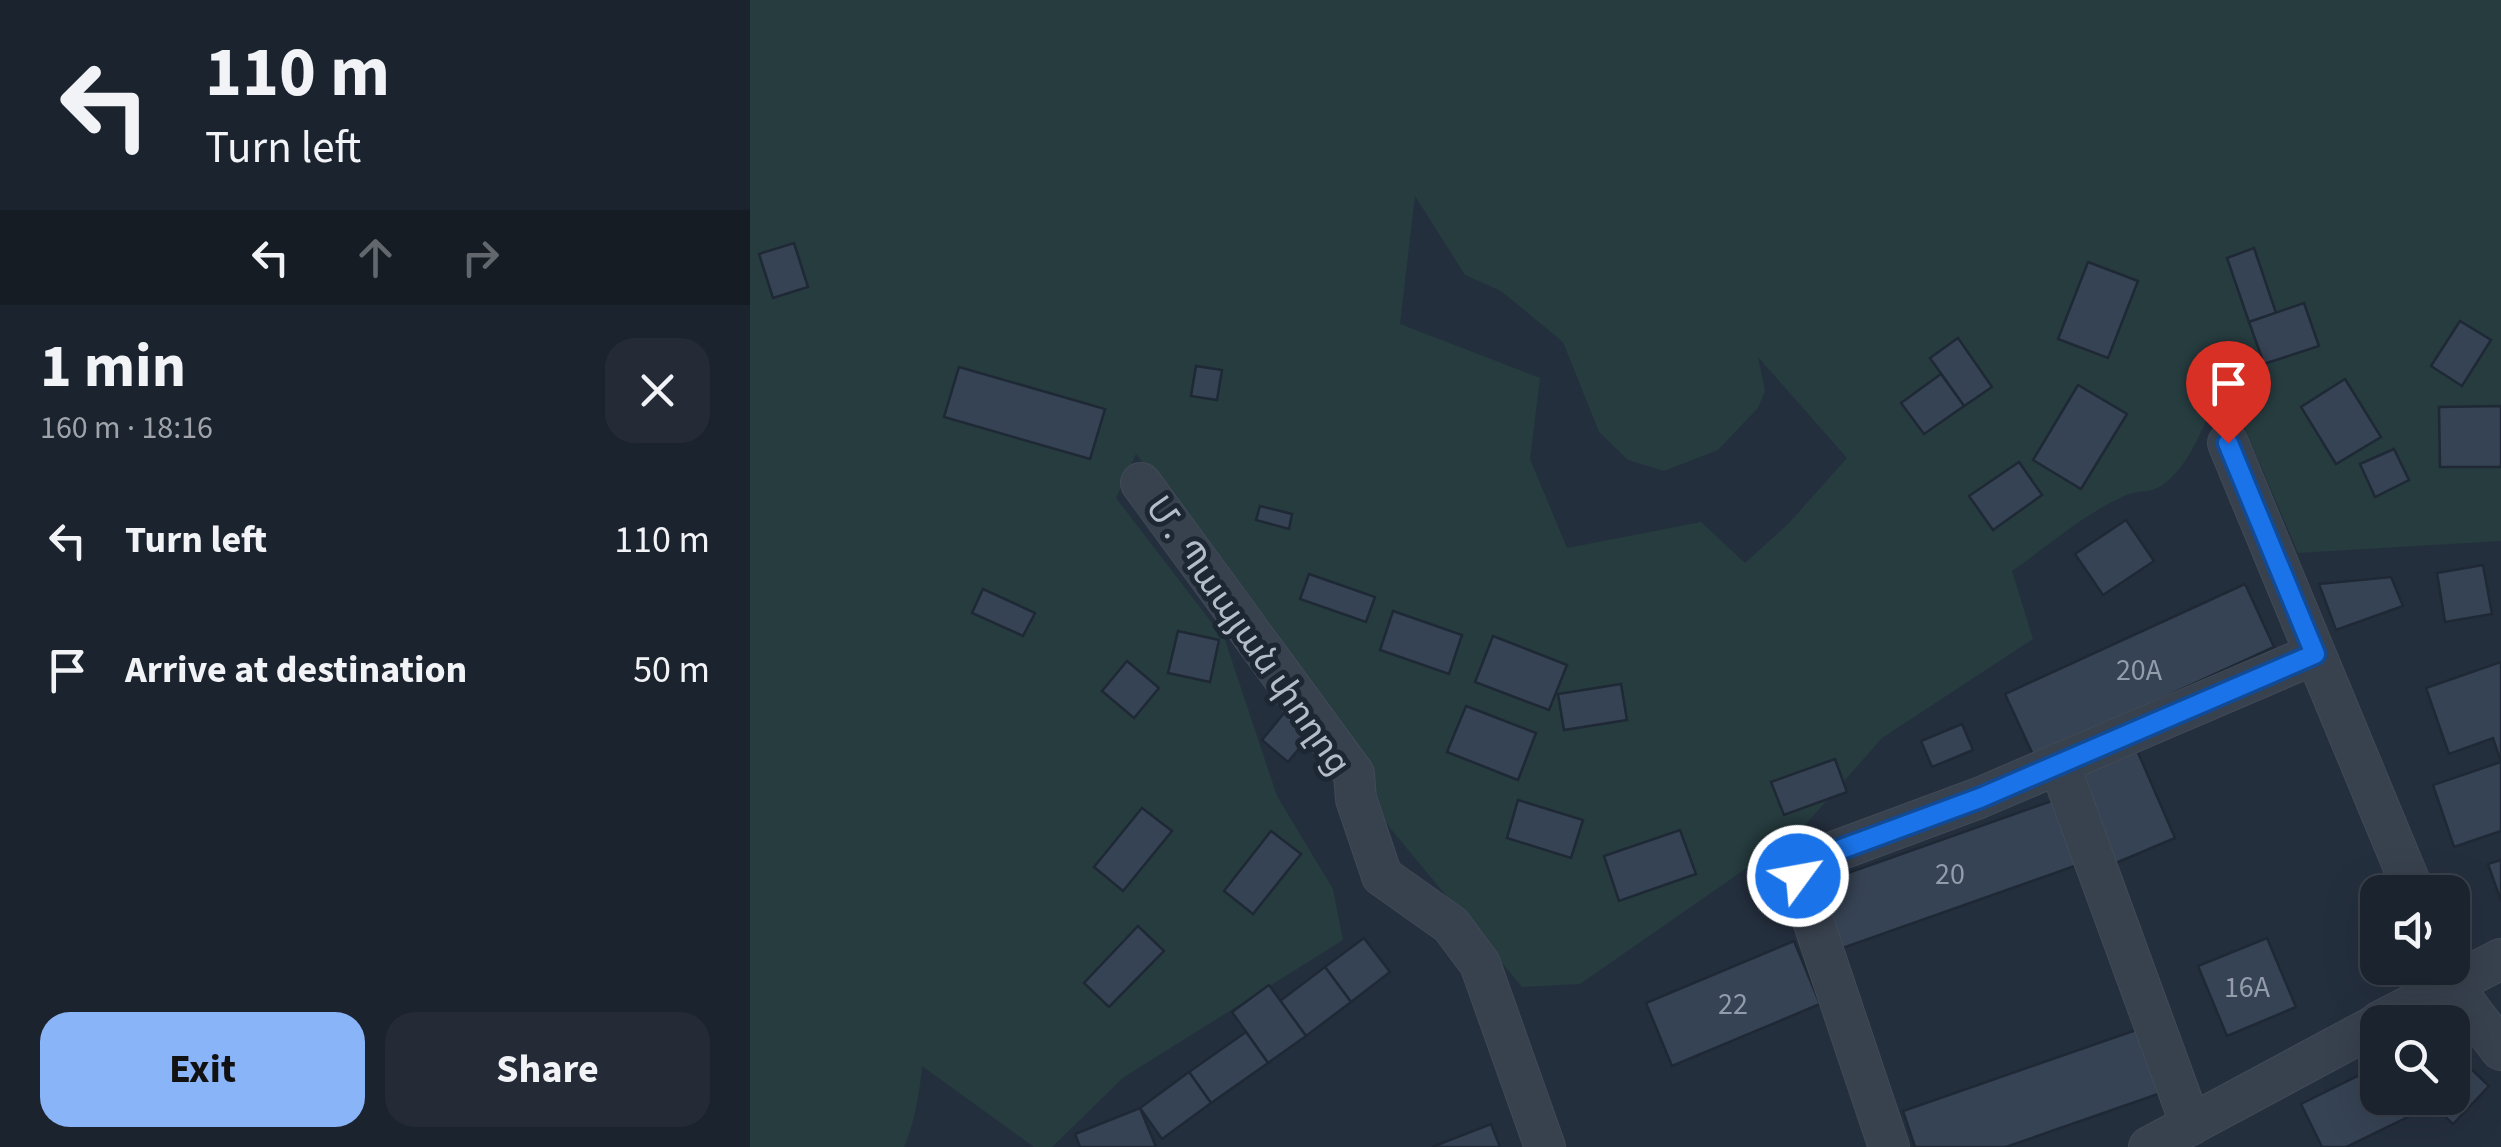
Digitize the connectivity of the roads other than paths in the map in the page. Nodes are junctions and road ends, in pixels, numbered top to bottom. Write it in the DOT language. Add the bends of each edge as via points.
graph roads {
  1 [pos="2228,443"];
  2 [pos="1141,483"];
  3 [pos="2315,654"];
  4 [pos="2059,764"];
  5 [pos="2407,875"];
  6 [pos="2501,959"];
  7 [pos="2470,969"];
  8 [pos="2435,985"];
  9 [pos="2454,985"];
  10 [pos="2405,1005"];
  11 [pos="2360,1033"];
  12 [pos="2501,1050"];
  13 [pos="2191,1125"];
  14 [pos="1546,1147"];
  15 [pos="1889,1147"];
  16 [pos="2150,1147"];
  1 -- 3 [label="street"];
  2 -- 14 [label="street, Մ․ Պապյան փողոց" via="1354,774 1382,876 1451,925 1480,964"];
  3 -- 4 [label="street"];
  3 -- 5 [label="street"];
  4 -- 13 [label="street"];
  4 -- 15 [label="street" via="1817,858 1798,876"];
  6 -- 7 [label="street"];
  8 -- 10 [label="street"];
  9 -- 12 [label="street"];
  11 -- 13 [label="street"];
  13 -- 16 [label="street"];
}
